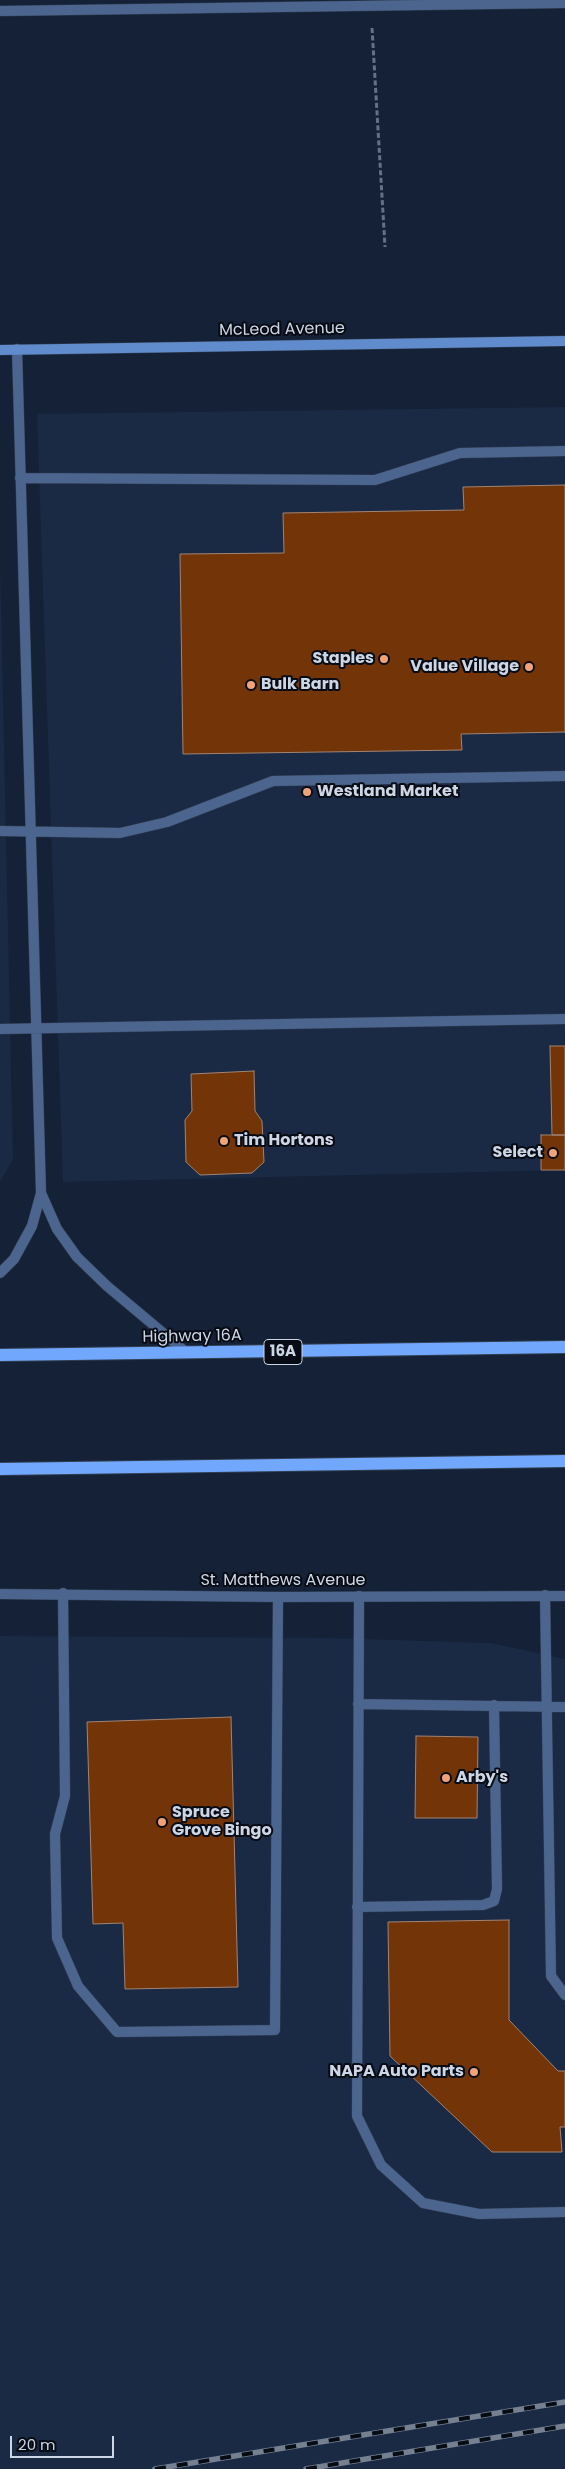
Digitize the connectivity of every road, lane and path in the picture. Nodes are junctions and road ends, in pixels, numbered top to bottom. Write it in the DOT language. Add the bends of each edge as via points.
graph roads {
  1 [pos="371,3"];
  2 [pos="565,3"];
  3 [pos="165,4"];
  4 [pos="0,11"];
  5 [pos="385,247"];
  6 [pos="565,341"];
  7 [pos="0,350"];
  8 [pos="17,350"];
  9 [pos="565,451"];
  10 [pos="20,478"];
  11 [pos="565,776"];
  12 [pos="0,831"];
  13 [pos="31,831"];
  14 [pos="565,1019"];
  15 [pos="36,1028"];
  16 [pos="0,1029"];
  17 [pos="41,1193"];
  18 [pos="0,1273"];
  19 [pos="565,1347"];
  20 [pos="187,1353"];
  21 [pos="0,1355"];
  22 [pos="565,1460"];
  23 [pos="0,1469"];
  24 [pos="63,1593"];
  25 [pos="0,1594"];
  26 [pos="545,1595"];
  27 [pos="358,1596"];
  28 [pos="565,1596"];
  29 [pos="278,1597"];
  30 [pos="358,1704"];
  31 [pos="494,1705"];
  32 [pos="546,1706"];
  33 [pos="565,1707"];
  34 [pos="358,1907"];
  35 [pos="565,1995"];
  36 [pos="565,2212"];
  1 -- 2 [label="street"];
  1 -- 3 [label="street"];
  1 -- 5 [label="path"];
  3 -- 4 [label="street"];
  6 -- 8 [label="street, McLeod Avenue"];
  7 -- 8 [label="street, McLeod Avenue"];
  8 -- 10 [label="street"];
  9 -- 10 [label="street" via="460,453 375,480"];
  10 -- 13 [label="street"];
  11 -- 13 [label="street" via="273,781 167,822 120,833"];
  12 -- 13 [label="street"];
  13 -- 15 [label="street"];
  14 -- 15 [label="street"];
  15 -- 16 [label="street"];
  15 -- 17 [label="street"];
  17 -- 18 [label="street" via="32,1226 14,1259"];
  17 -- 20 [label="street" via="57,1228 78,1257 107,1286"];
  19 -- 20 [label="main road, Highway 16A / 16A"];
  20 -- 21 [label="main road, Highway 16A / 16A"];
  22 -- 23 [label="main road"];
  24 -- 25 [label="street, St. Matthews Avenue"];
  24 -- 29 [label="street, St. Matthews Avenue"];
  24 -- 29 [label="street" via="65,1796 55,1834 57,1938 78,1986 117,2032 275,2030"];
  26 -- 27 [label="street, St. Matthews Avenue"];
  26 -- 28 [label="street, St. Matthews Avenue"];
  26 -- 32 [label="street"];
  27 -- 29 [label="street, St. Matthews Avenue"];
  27 -- 30 [label="street"];
  30 -- 31 [label="street"];
  30 -- 34 [label="street"];
  31 -- 32 [label="street"];
  31 -- 34 [label="street" via="497,1889 494,1901 483,1905"];
  32 -- 33 [label="street"];
  32 -- 35 [label="street" via="551,1976"];
  34 -- 36 [label="street" via="357,2116 380,2165 423,2203 479,2214"];
}
